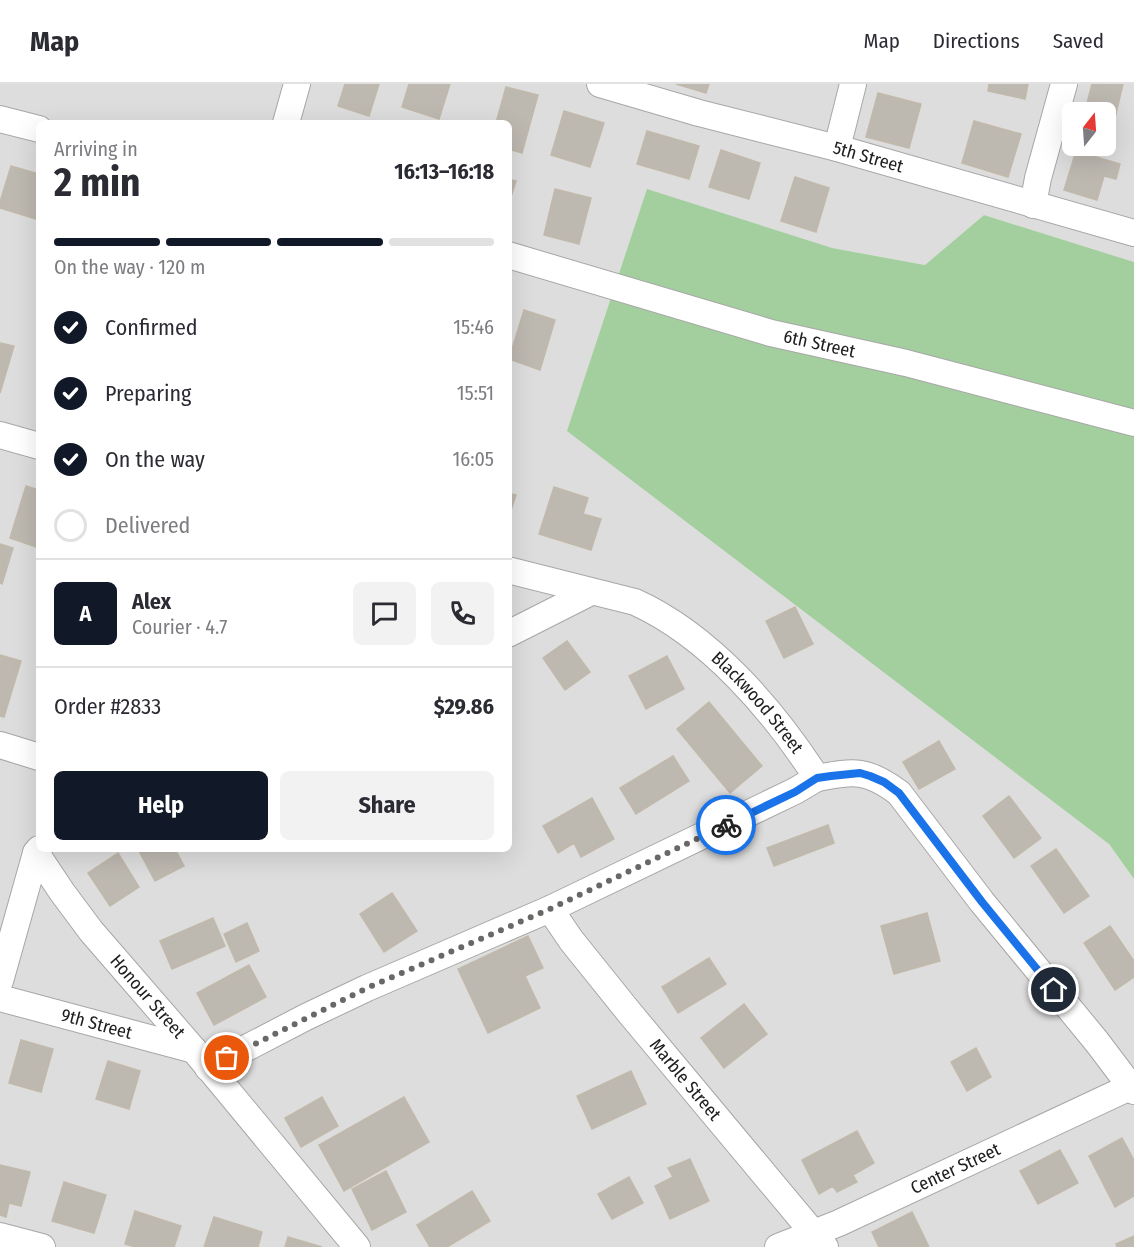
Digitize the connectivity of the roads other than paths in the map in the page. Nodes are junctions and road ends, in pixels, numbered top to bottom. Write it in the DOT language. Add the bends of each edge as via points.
graph roads {
  1 [pos="297,84"];
  2 [pos="600,84"];
  3 [pos="853,84"];
  4 [pos="1064,84"];
  5 [pos="643,90"];
  6 [pos="0,119"];
  7 [pos="287,120"];
  8 [pos="36,128"];
  9 [pos="837,148"];
  10 [pos="1033,205"];
  11 [pos="1134,233"];
  12 [pos="512,256"];
  13 [pos="1134,423"];
  14 [pos="0,435"];
  15 [pos="36,445"];
  16 [pos="512,571"];
  17 [pos="591,592"];
  18 [pos="512,632"];
  19 [pos="0,745"];
  20 [pos="36,756"];
  21 [pos="817,778"];
  22 [pos="38,852"];
  23 [pos="39,852"];
  24 [pos="550,909"];
  25 [pos="0,981"];
  26 [pos="0,998"];
  27 [pos="201,1059"];
  28 [pos="1132,1089"];
  29 [pos="0,1236"];
  30 [pos="819,1240"];
  31 [pos="784,1246"];
  32 [pos="42,1247"];
  33 [pos="357,1247"];
  1 -- 7 [label="street"];
  2 -- 5 [label="street, 5th Street"];
  3 -- 9 [label="street"];
  4 -- 10 [label="street"];
  5 -- 9 [label="street, 5th Street" via="699,113"];
  6 -- 8 [label="street"];
  9 -- 10 [label="street, 5th Street"];
  10 -- 11 [label="street, 5th Street"];
  12 -- 13 [label="street, 6th Street" via="771,333 906,363"];
  14 -- 15 [label="street"];
  16 -- 17 [label="street, Blackwood Street"];
  17 -- 18 [label="street"];
  17 -- 21 [label="street, Blackwood Street" via="643,605 693,638 760,702"];
  19 -- 20 [label="street"];
  21 -- 24 [label="street"];
  21 -- 28 [label="street" via="860,773 899,793"];
  22 -- 25 [label="street"];
  23 -- 27 [label="street, Honour Street" via="62,892 92,931"];
  24 -- 27 [label="street"];
  24 -- 30 [label="street, Marble Street" via="628,1011"];
  26 -- 27 [label="street, 9th Street"];
  27 -- 33 [label="street, Honour Street"];
  28 -- 30 [label="street, Center Street"];
  29 -- 32 [label="street"];
  30 -- 31 [label="street, Center Street"];
}
